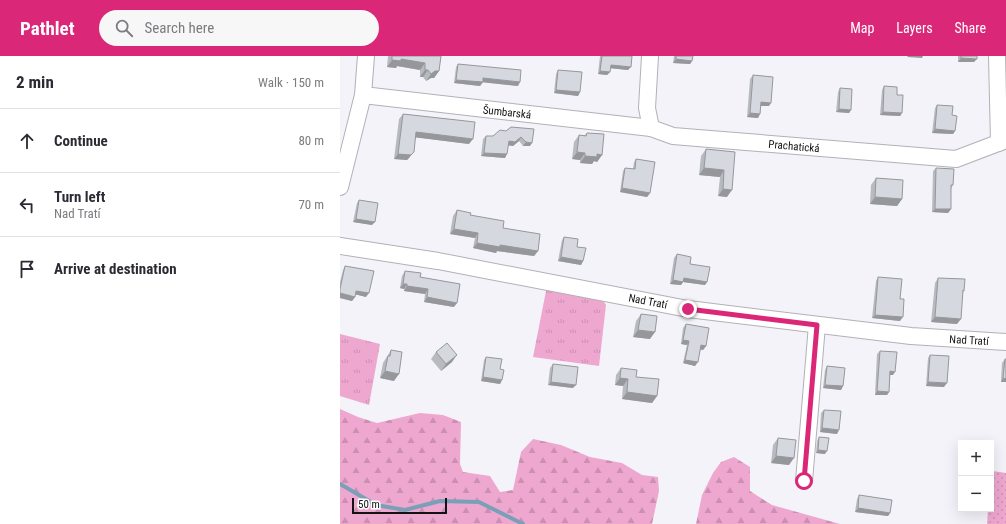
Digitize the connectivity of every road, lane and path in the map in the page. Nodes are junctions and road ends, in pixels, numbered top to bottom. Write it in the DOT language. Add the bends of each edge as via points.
graph roads {
  1 [pos="366,56"];
  2 [pos="650,56"];
  3 [pos="997,56"];
  4 [pos="364,95"];
  5 [pos="651,128"];
  6 [pos="1002,141"];
  7 [pos="340,187"];
  8 [pos="340,246"];
  9 [pos="817,325"];
  10 [pos="1006,342"];
  11 [pos="804,481"];
  1 -- 4 [label="street"];
  2 -- 5 [label="street" via="647,108"];
  3 -- 6 [label="street"];
  4 -- 5 [label="street, Šumbarská"];
  4 -- 7 [label="street"];
  5 -- 6 [label="street, Prachatická" via="673,136 956,159"];
  8 -- 9 [label="street, Nad Tratí" via="438,261 688,309"];
  9 -- 10 [label="street, Nad Tratí" via="916,337"];
  9 -- 11 [label="street"];
}
